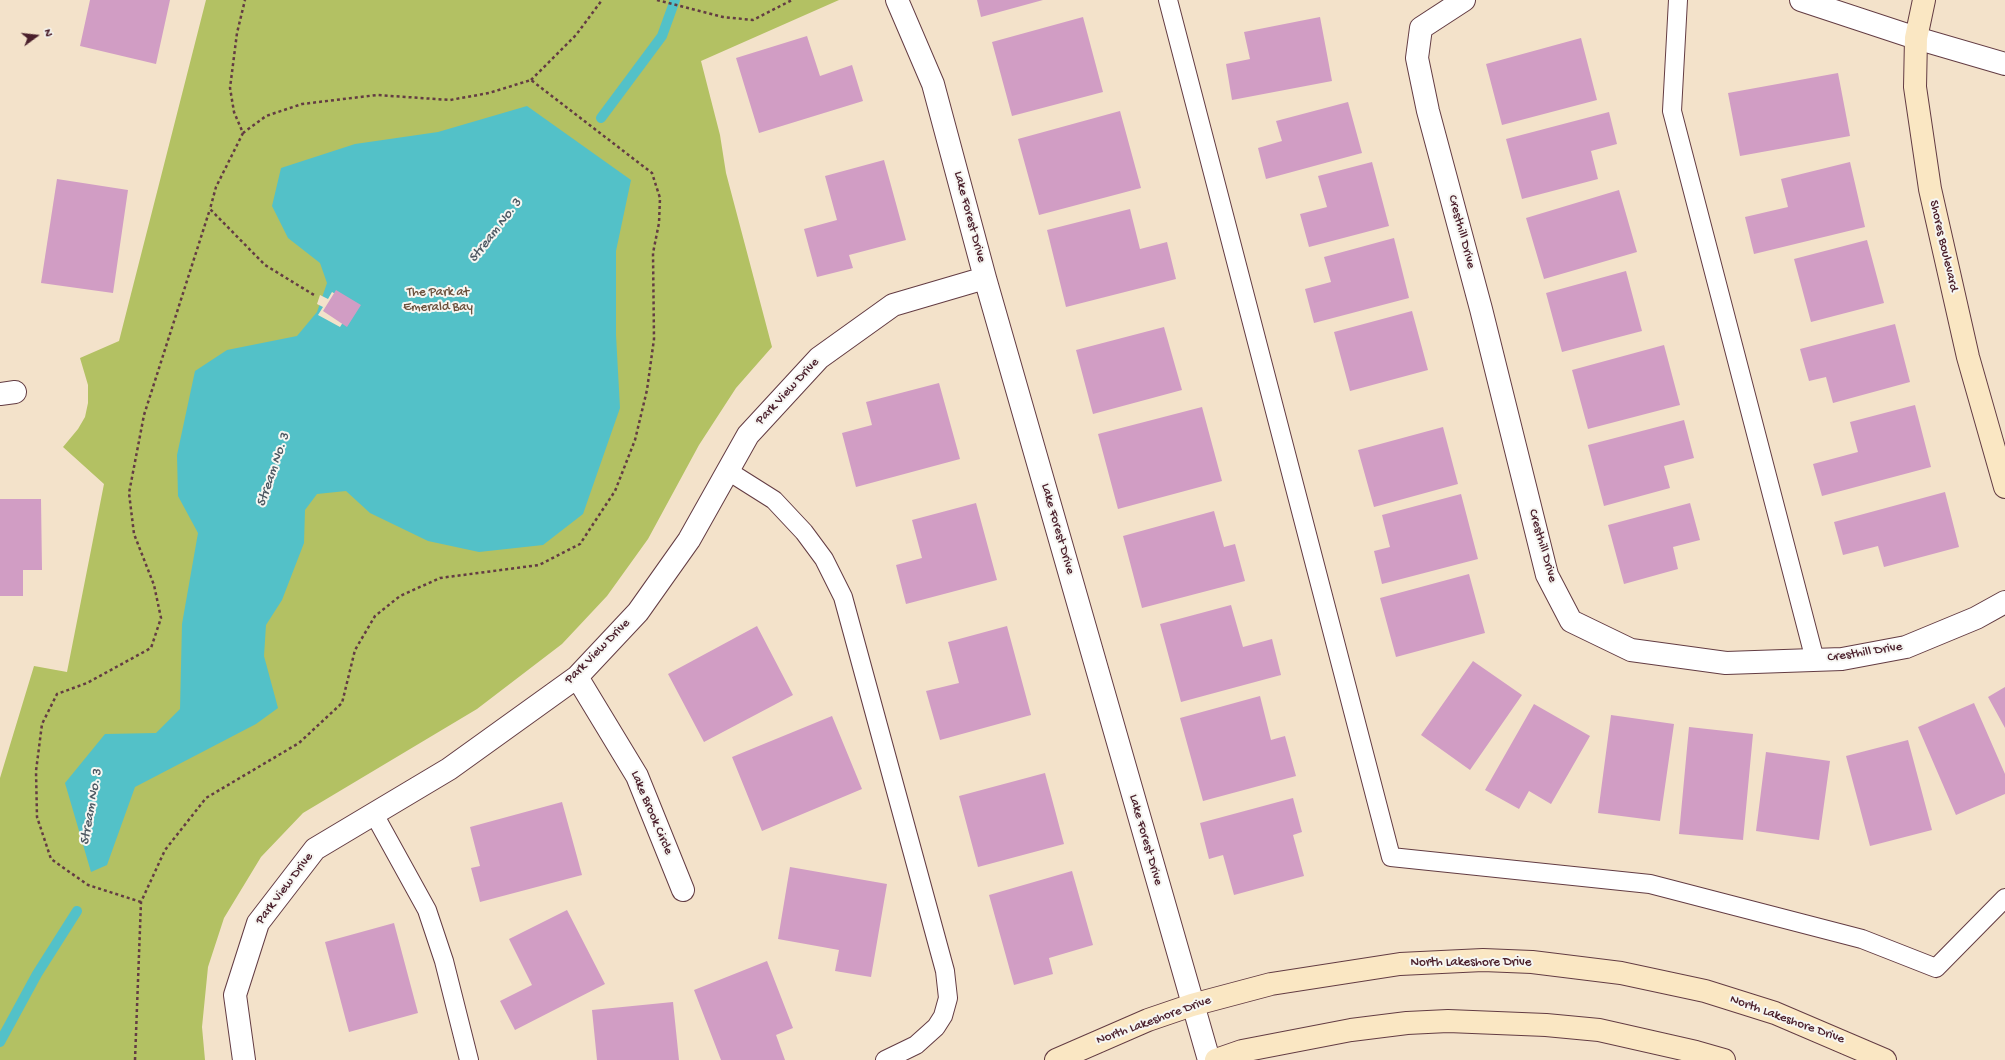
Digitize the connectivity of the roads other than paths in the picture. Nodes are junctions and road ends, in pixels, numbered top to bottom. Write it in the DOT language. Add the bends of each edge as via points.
graph roads {
  1 [pos="897,0"];
  2 [pos="1168,0"];
  3 [pos="1464,0"];
  4 [pos="1678,0"];
  5 [pos="1801,0"];
  6 [pos="1924,0"];
  7 [pos="1916,38"];
  8 [pos="2005,64"];
  9 [pos="985,278"];
  10 [pos="728,471"];
  11 [pos="2005,487"];
  12 [pos="2005,602"];
  13 [pos="1815,660"];
  14 [pos="577,677"];
  15 [pos="374,814"];
  16 [pos="683,890"];
  17 [pos="2005,898"];
  18 [pos="1192,1005"];
  19 [pos="244,1060"];
  20 [pos="469,1060"];
  21 [pos="885,1060"];
  22 [pos="1056,1060"];
  23 [pos="1209,1060"];
  24 [pos="1216,1060"];
  25 [pos="1724,1060"];
  26 [pos="1885,1060"];
  1 -- 9 [label="street, Lake Forest Drive" via="933,84"];
  2 -- 17 [label="lane" via="1391,857 1650,884 1862,939 1936,968"];
  3 -- 13 [label="street, Cresthill Drive" via="1421,28 1417,58 1428,111 1481,309 1547,575 1571,621 1631,650 1726,663"];
  4 -- 13 [label="lane" via="1672,111"];
  5 -- 7 [label="street"];
  6 -- 7 [label="main road, Shores Boulevard"];
  7 -- 8 [label="street"];
  7 -- 11 [label="main road, Shores Boulevard" via="1915,87 1930,189 1968,357"];
  9 -- 10 [label="street, Park View Drive" via="893,305 819,358 748,435"];
  9 -- 18 [label="street, Lake Forest Drive"];
  10 -- 14 [label="street, Park View Drive" via="689,540 638,612"];
  10 -- 21 [label="lane" via="774,500 804,532 824,559 843,597 946,971 948,998 943,1016 936,1027 916,1045"];
  12 -- 13 [label="street, Cresthill Drive" via="1976,618 1906,647 1842,659"];
  14 -- 15 [label="street, Park View Drive" via="449,769"];
  14 -- 16 [label="street, Lake Brook Circle" via="637,776"];
  15 -- 19 [label="street, Park View Drive" via="315,849 258,923 236,995"];
  15 -- 20 [label="lane" via="427,910 444,961"];
  18 -- 22 [label="main road, North Lakeshore Drive" via="1148,1020"];
  18 -- 23 [label="street, Lake Forest Drive"];
  18 -- 26 [label="main road, North Lakeshore Drive" via="1311,976 1400,964 1482,960 1532,962 1621,973 1705,991 1775,1013"];
  24 -- 25 [label="main road" via="1242,1051 1351,1030 1448,1021 1599,1030"];
}
